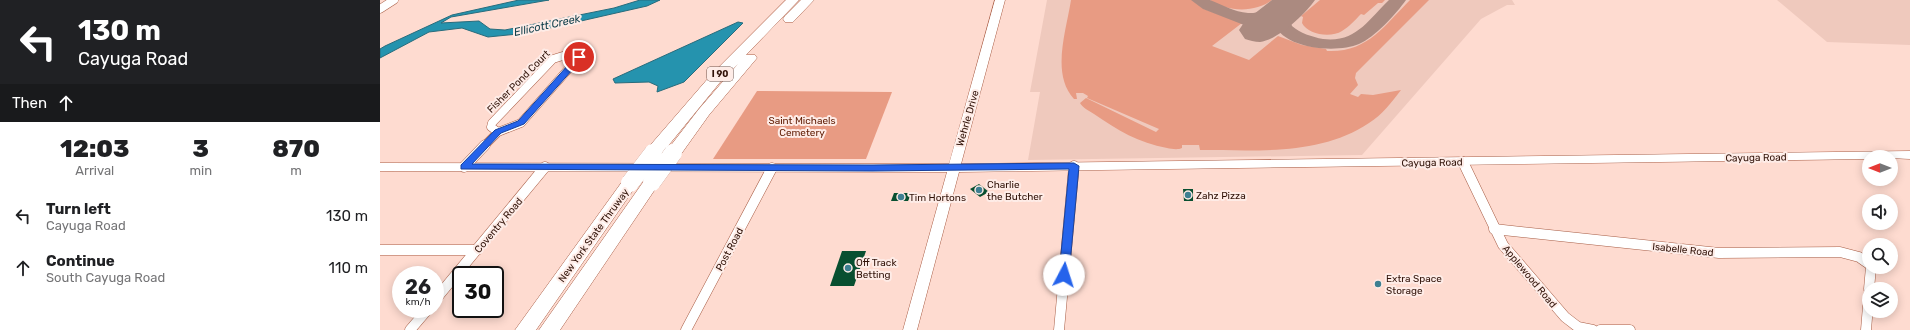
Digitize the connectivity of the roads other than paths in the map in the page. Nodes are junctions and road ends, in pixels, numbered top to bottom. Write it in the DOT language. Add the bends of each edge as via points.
graph roads {
  1 [pos="793,0"];
  2 [pos="808,0"];
  3 [pos="1000,0"];
  4 [pos="394,1"];
  5 [pos="380,10"];
  6 [pos="498,132"];
  7 [pos="1910,155"];
  8 [pos="1463,162"];
  9 [pos="1074,166"];
  10 [pos="380,167"];
  11 [pos="464,167"];
  12 [pos="545,167"];
  13 [pos="772,168"];
  14 [pos="953,168"];
  15 [pos="1494,229"];
  16 [pos="380,250"];
  17 [pos="477,250"];
  18 [pos="1862,259"];
  19 [pos="444,289"];
  20 [pos="420,318"];
  21 [pos="1867,318"];
  22 [pos="410,330"];
  23 [pos="525,330"];
  24 [pos="549,330"];
  25 [pos="686,330"];
  26 [pos="910,330"];
  27 [pos="1059,330"];
  28 [pos="1594,330"];
  29 [pos="1600,330"];
  30 [pos="1630,330"];
  31 [pos="1866,330"];
  1 -- 23 [label="highway, New York State Thruway / I 90, bridge" via="716,78 652,153"];
  2 -- 24 [label="highway, New York State Thruway / I 90, bridge" via="745,63 704,112"];
  3 -- 14 [label="street, Wehrle Drive"];
  4 -- 5 [label="street"];
  6 -- 6 [label="street, Fisher Pond Court" via="491,127 492,123 553,59 564,55 579,57 521,122"];
  6 -- 11 [label="street, Fisher Pond Court"];
  7 -- 8 [label="street, Cayuga Road"];
  8 -- 9 [label="street, Cayuga Road"];
  8 -- 15 [label="street, Applewood Road"];
  9 -- 14 [label="street, Cayuga Road"];
  9 -- 27 [label="street"];
  10 -- 11 [label="street, Cayuga Road"];
  11 -- 12 [label="street, Cayuga Road"];
  12 -- 13 [label="street, Cayuga Road"];
  12 -- 17 [label="street, Coventry Road"];
  13 -- 14 [label="street, Cayuga Road"];
  13 -- 25 [label="street, Post Road"];
  14 -- 26 [label="street, Wehrle Drive"];
  15 -- 18 [label="street, Isabelle Road" via="1719,253 1840,252"];
  15 -- 28 [label="street, Applewood Road" via="1503,245 1565,317 1578,327"];
  16 -- 17 [label="street"];
  17 -- 19 [label="street, Coventry Road"];
  20 -- 22 [label="street"];
  21 -- 31 [label="street"];
  29 -- 30 [label="street"];
}
